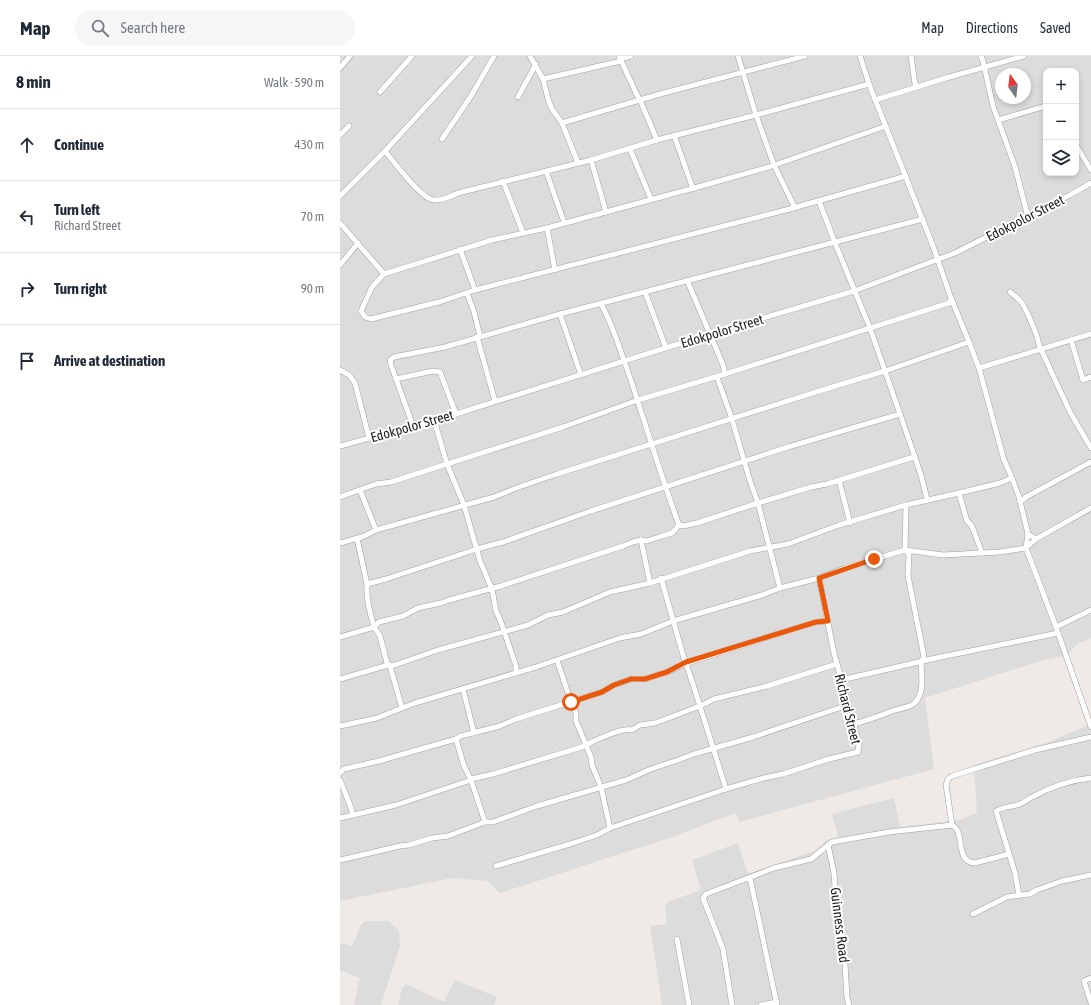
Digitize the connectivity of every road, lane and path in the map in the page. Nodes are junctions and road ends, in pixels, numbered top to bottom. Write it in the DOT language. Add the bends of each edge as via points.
graph roads {
  1 [pos="350,56"];
  2 [pos="412,56"];
  3 [pos="472,56"];
  4 [pos="494,56"];
  5 [pos="530,56"];
  6 [pos="631,56"];
  7 [pos="738,56"];
  8 [pos="805,56"];
  9 [pos="860,56"];
  10 [pos="911,56"];
  11 [pos="981,56"];
  12 [pos="1024,56"];
  13 [pos="620,58"];
  14 [pos="536,64"];
  15 [pos="340,68"];
  16 [pos="984,68"];
  17 [pos="743,71"];
  18 [pos="543,79"];
  19 [pos="869,84"];
  20 [pos="918,87"];
  21 [pos="380,92"];
  22 [pos="518,97"];
  23 [pos="640,100"];
  24 [pos="875,100"];
  25 [pos="1043,107"];
  26 [pos="756,115"];
  27 [pos="998,120"];
  28 [pos="562,123"];
  29 [pos="349,126"];
  30 [pos="886,126"];
  31 [pos="340,135"];
  32 [pos="674,135"];
  33 [pos="442,139"];
  34 [pos="657,140"];
  35 [pos="630,149"];
  36 [pos="385,151"];
  37 [pos="1079,151"];
  38 [pos="591,160"];
  39 [pos="578,163"];
  40 [pos="774,165"];
  41 [pos="1091,170"];
  42 [pos="546,171"];
  43 [pos="906,176"];
  44 [pos="503,181"];
  45 [pos="1091,182"];
  46 [pos="693,189"];
  47 [pos="340,196"];
  48 [pos="651,199"];
  49 [pos="819,201"];
  50 [pos="794,208"];
  51 [pos="606,212"];
  52 [pos="1028,217"];
  53 [pos="922,220"];
  54 [pos="564,222"];
  55 [pos="340,223"];
  56 [pos="547,228"];
  57 [pos="523,233"];
  58 [pos="358,243"];
  59 [pos="835,243"];
  60 [pos="460,249"];
  61 [pos="938,260"];
  62 [pos="340,265"];
  63 [pos="555,270"];
  64 [pos="384,274"];
  65 [pos="687,280"];
  66 [pos="475,290"];
  67 [pos="854,291"];
  68 [pos="645,292"];
  69 [pos="1010,292"];
  70 [pos="467,293"];
  71 [pos="951,298"];
  72 [pos="601,304"];
  73 [pos="560,314"];
  74 [pos="870,328"];
  75 [pos="710,334"];
  76 [pos="1091,334"];
  77 [pos="479,337"];
  78 [pos="1071,340"];
  79 [pos="969,342"];
  80 [pos="666,348"];
  81 [pos="1042,349"];
  82 [pos="624,361"];
  83 [pos="979,368"];
  84 [pos="340,370"];
  85 [pos="885,371"];
  86 [pos="581,374"];
  87 [pos="725,374"];
  88 [pos="717,376"];
  89 [pos="1091,377"];
  90 [pos="396,379"];
  91 [pos="638,400"];
  92 [pos="495,401"];
  93 [pos="456,414"];
  94 [pos="900,414"];
  95 [pos="732,419"];
  96 [pos="434,420"];
  97 [pos="412,426"];
  98 [pos="369,438"];
  99 [pos="653,444"];
  100 [pos="340,446"];
  101 [pos="1091,448"];
  102 [pos="914,456"];
  103 [pos="745,462"];
  104 [pos="1091,462"];
  105 [pos="447,464"];
  106 [pos="1012,478"];
  107 [pos="839,480"];
  108 [pos="665,487"];
  109 [pos="360,490"];
  110 [pos="959,493"];
  111 [pos="340,497"];
  112 [pos="927,500"];
  113 [pos="1020,502"];
  114 [pos="758,503"];
  115 [pos="464,505"];
  116 [pos="906,505"];
  117 [pos="1091,508"];
  118 [pos="850,523"];
  119 [pos="679,525"];
  120 [pos="376,530"];
  121 [pos="1028,534"];
  122 [pos="357,538"];
  123 [pos="1036,539"];
  124 [pos="641,540"];
  125 [pos="340,543"];
  126 [pos="770,547"];
  127 [pos="1026,548"];
  128 [pos="477,549"];
  129 [pos="905,550"];
  130 [pos="982,553"];
  131 [pos="661,578"];
  132 [pos="819,578"];
  133 [pos="650,582"];
  134 [pos="367,584"];
  135 [pos="780,588"];
  136 [pos="492,589"];
  137 [pos="1091,610"];
  138 [pos="673,621"];
  139 [pos="828,621"];
  140 [pos="374,627"];
  141 [pos="1056,627"];
  142 [pos="503,631"];
  143 [pos="1058,633"];
  144 [pos="340,637"];
  145 [pos="557,660"];
  146 [pos="921,661"];
  147 [pos="686,662"];
  148 [pos="837,664"];
  149 [pos="389,666"];
  150 [pos="516,673"];
  151 [pos="340,679"];
  152 [pos="842,680"];
  153 [pos="463,689"];
  154 [pos="571,702"];
  155 [pos="848,705"];
  156 [pos="700,706"];
  157 [pos="402,708"];
  158 [pos="853,724"];
  159 [pos="340,726"];
  160 [pos="1091,727"];
  161 [pos="474,732"];
  162 [pos="1091,736"];
  163 [pos="456,739"];
  164 [pos="586,745"];
  165 [pos="713,748"];
  166 [pos="340,773"];
  167 [pos="1091,778"];
  168 [pos="340,780"];
  169 [pos="471,780"];
  170 [pos="601,787"];
  171 [pos="726,790"];
  172 [pos="352,816"];
  173 [pos="340,818"];
  174 [pos="486,822"];
  175 [pos="952,825"];
  176 [pos="610,828"];
  177 [pos="828,845"];
  178 [pos="1009,854"];
  179 [pos="340,860"];
  180 [pos="496,866"];
  181 [pos="1091,875"];
  182 [pos="750,878"];
  183 [pos="1019,894"];
  184 [pos="973,914"];
  185 [pos="677,939"];
  186 [pos="1091,978"];
  187 [pos="1091,1003"];
  188 [pos="777,1004"];
  189 [pos="689,1005"];
  190 [pos="732,1005"];
  191 [pos="761,1005"];
  192 [pos="849,1005"];
  1 -- 15 [label="street"];
  2 -- 21 [label="street"];
  3 -- 36 [label="street"];
  4 -- 33 [label="street"];
  5 -- 14 [label="street"];
  6 -- 13 [label="street"];
  7 -- 17 [label="street"];
  8 -- 17 [label="street"];
  9 -- 19 [label="street"];
  10 -- 20 [label="street" via="915,84"];
  11 -- 16 [label="street"];
  12 -- 16 [label="street"];
  13 -- 18 [label="street"];
  13 -- 23 [label="street"];
  14 -- 18 [label="street"];
  14 -- 22 [label="street"];
  16 -- 20 [label="street"];
  16 -- 27 [label="street"];
  17 -- 23 [label="street"];
  17 -- 26 [label="street"];
  18 -- 28 [label="street" via="552,109"];
  19 -- 24 [label="street"];
  19 -- 26 [label="street"];
  20 -- 24 [label="street"];
  23 -- 28 [label="street"];
  23 -- 34 [label="street"];
  24 -- 30 [label="street"];
  25 -- 27 [label="street"];
  26 -- 32 [label="street"];
  26 -- 40 [label="street"];
  27 -- 52 [label="street" via="1015,167"];
  28 -- 39 [label="street"];
  29 -- 31 [label="street"];
  30 -- 40 [label="street"];
  30 -- 43 [label="street"];
  32 -- 34 [label="street"];
  32 -- 46 [label="street"];
  34 -- 35 [label="street"];
  35 -- 38 [label="street"];
  35 -- 48 [label="street"];
  36 -- 44 [label="street" via="414,186 432,200 440,200"];
  36 -- 47 [label="street"];
  37 -- 41 [label="street"];
  38 -- 39 [label="street"];
  38 -- 51 [label="street"];
  39 -- 42 [label="street"];
  40 -- 46 [label="street"];
  40 -- 50 [label="street"];
  42 -- 44 [label="street"];
  42 -- 54 [label="street"];
  43 -- 49 [label="street"];
  43 -- 53 [label="street"];
  44 -- 57 [label="street"];
  45 -- 52 [label="street, Edokpolor Street"];
  46 -- 48 [label="street"];
  48 -- 51 [label="street"];
  49 -- 50 [label="street"];
  49 -- 59 [label="street"];
  50 -- 63 [label="street"];
  51 -- 54 [label="street"];
  52 -- 61 [label="street, Edokpolor Street"];
  53 -- 59 [label="street"];
  53 -- 61 [label="street"];
  54 -- 56 [label="street"];
  55 -- 58 [label="street"];
  56 -- 57 [label="street"];
  56 -- 63 [label="street"];
  57 -- 60 [label="street"];
  58 -- 62 [label="street"];
  58 -- 64 [label="street"];
  59 -- 65 [label="street"];
  59 -- 67 [label="street"];
  60 -- 64 [label="street"];
  60 -- 66 [label="street"];
  61 -- 67 [label="street, Edokpolor Street"];
  61 -- 71 [label="street"];
  63 -- 66 [label="street"];
  64 -- 70 [label="street" via="372,287 361,311 365,317 379,318"];
  65 -- 68 [label="street"];
  65 -- 75 [label="street"];
  66 -- 70 [label="street"];
  67 -- 74 [label="street"];
  67 -- 75 [label="street, Edokpolor Street"];
  68 -- 72 [label="street"];
  68 -- 80 [label="street"];
  69 -- 81 [label="street" via="1021,302 1038,335"];
  70 -- 77 [label="street"];
  71 -- 74 [label="street" via="949,303"];
  71 -- 79 [label="street"];
  72 -- 73 [label="street"];
  72 -- 82 [label="street" via="610,319"];
  73 -- 77 [label="street"];
  73 -- 86 [label="street"];
  74 -- 85 [label="street"];
  74 -- 87 [label="street"];
  75 -- 80 [label="street, Edokpolor Street"];
  75 -- 87 [label="street"];
  76 -- 78 [label="street"];
  77 -- 90 [label="street" via="394,357 390,360"];
  77 -- 92 [label="street"];
  78 -- 81 [label="street"];
  78 -- 89 [label="street" via="1083,380"];
  79 -- 83 [label="street"];
  79 -- 85 [label="street"];
  80 -- 82 [label="street, Edokpolor Street"];
  81 -- 83 [label="street"];
  81 -- 101 [label="street" via="1070,412"];
  82 -- 86 [label="street, Edokpolor Street"];
  82 -- 91 [label="street"];
  83 -- 106 [label="street" via="1004,460"];
  84 -- 98 [label="street" via="350,374 355,383"];
  85 -- 94 [label="street"];
  85 -- 95 [label="street"];
  86 -- 92 [label="street, Edokpolor Street"];
  87 -- 88 [label="street"];
  88 -- 91 [label="street"];
  88 -- 95 [label="street"];
  90 -- 93 [label="street" via="433,371 440,372"];
  90 -- 97 [label="street"];
  91 -- 99 [label="street"];
  91 -- 105 [label="street"];
  92 -- 93 [label="street, Edokpolor Street"];
  93 -- 96 [label="street, Edokpolor Street"];
  94 -- 102 [label="street"];
  94 -- 103 [label="street"];
  95 -- 99 [label="street"];
  95 -- 103 [label="street"];
  96 -- 97 [label="street, Edokpolor Street"];
  96 -- 105 [label="street"];
  97 -- 98 [label="street, Edokpolor Street"];
  98 -- 100 [label="street, Edokpolor Street"];
  99 -- 108 [label="street"];
  99 -- 115 [label="street"];
  102 -- 107 [label="street"];
  102 -- 112 [label="street"];
  103 -- 108 [label="street"];
  103 -- 114 [label="street"];
  104 -- 113 [label="street"];
  105 -- 109 [label="street"];
  105 -- 115 [label="street"];
  106 -- 110 [label="street"];
  106 -- 113 [label="street"];
  107 -- 114 [label="street"];
  107 -- 118 [label="street"];
  108 -- 119 [label="street"];
  108 -- 128 [label="street"];
  109 -- 111 [label="street"];
  109 -- 120 [label="street"];
  110 -- 112 [label="street"];
  110 -- 130 [label="street" via="967,521 972,526"];
  112 -- 116 [label="street"];
  113 -- 121 [label="street"];
  114 -- 119 [label="street" via="697,523"];
  114 -- 126 [label="street"];
  115 -- 120 [label="street"];
  115 -- 128 [label="street"];
  116 -- 118 [label="street"];
  116 -- 129 [label="street"];
  117 -- 123 [label="street"];
  118 -- 126 [label="street" via="788,544"];
  119 -- 124 [label="street" via="672,533 647,541"];
  120 -- 122 [label="street"];
  121 -- 123 [label="street"];
  121 -- 127 [label="street"];
  122 -- 125 [label="street"];
  122 -- 134 [label="street"];
  123 -- 127 [label="street"];
  124 -- 133 [label="street"];
  124 -- 136 [label="street"];
  126 -- 131 [label="street"];
  126 -- 135 [label="street"];
  127 -- 130 [label="street"];
  127 -- 141 [label="street"];
  128 -- 134 [label="street"];
  128 -- 136 [label="street"];
  129 -- 130 [label="street" via="943,556"];
  129 -- 132 [label="street"];
  129 -- 146 [label="street" via="909,554 908,576 924,658"];
  131 -- 133 [label="street"];
  131 -- 138 [label="street"];
  132 -- 135 [label="street"];
  132 -- 139 [label="street, Richard Street"];
  133 -- 142 [label="street" via="610,592 528,625"];
  134 -- 140 [label="street" via="368,608"];
  135 -- 138 [label="street"];
  136 -- 140 [label="street" via="418,608 403,616 379,622"];
  136 -- 142 [label="street"];
  137 -- 141 [label="street"];
  138 -- 145 [label="street" via="641,634 620,638"];
  138 -- 147 [label="street"];
  139 -- 147 [label="street" via="816,622"];
  139 -- 148 [label="street, Richard Street"];
  140 -- 144 [label="street"];
  140 -- 149 [label="street" via="380,636"];
  141 -- 143 [label="street"];
  142 -- 149 [label="street"];
  142 -- 150 [label="street" via="516,666"];
  143 -- 146 [label="street"];
  143 -- 160 [label="street"];
  145 -- 150 [label="street"];
  145 -- 154 [label="street"];
  146 -- 152 [label="street"];
  146 -- 158 [label="street" via="921,692 916,702"];
  147 -- 154 [label="street" via="667,672 645,679 631,679"];
  147 -- 156 [label="street"];
  148 -- 152 [label="street, Richard Street"];
  148 -- 156 [label="street" via="767,686 714,699"];
  149 -- 151 [label="street"];
  149 -- 157 [label="street"];
  150 -- 153 [label="street"];
  152 -- 155 [label="street, Richard Street"];
  153 -- 157 [label="street"];
  153 -- 161 [label="street"];
  154 -- 161 [label="street"];
  154 -- 164 [label="street"];
  155 -- 158 [label="street, Richard Street"];
  155 -- 165 [label="street"];
  156 -- 164 [label="street" via="640,725 632,730 627,728"];
  156 -- 165 [label="street"];
  157 -- 159 [label="street" via="377,718"];
  158 -- 171 [label="street, Richard Street" via="859,744 858,752"];
  161 -- 163 [label="street"];
  162 -- 175 [label="street" via="1035,750 948,778 946,785"];
  163 -- 166 [label="street" via="344,769"];
  163 -- 169 [label="street"];
  164 -- 169 [label="street"];
  164 -- 170 [label="street"];
  165 -- 170 [label="street"];
  165 -- 171 [label="street"];
  167 -- 178 [label="street" via="1062,785 1033,796 1027,802 997,810"];
  168 -- 172 [label="street"];
  169 -- 172 [label="street" via="396,805"];
  169 -- 174 [label="street"];
  170 -- 174 [label="street" via="493,822"];
  170 -- 176 [label="street"];
  171 -- 176 [label="street"];
  172 -- 173 [label="street"];
  174 -- 179 [label="street" via="448,836"];
  175 -- 177 [label="street" via="859,836"];
  175 -- 178 [label="street" via="957,829 964,858 970,862"];
  176 -- 180 [label="street"];
  177 -- 182 [label="street" via="812,859 774,868"];
  177 -- 192 [label="street, Guinness Road" via="834,873"];
  178 -- 183 [label="street"];
  181 -- 183 [label="street" via="1062,881 1030,894"];
  182 -- 188 [label="street"];
  182 -- 190 [label="street" via="706,894 703,898 722,949"];
  183 -- 184 [label="street" via="997,901"];
  185 -- 189 [label="street"];
  186 -- 187 [label="street" via="1084,981"];
  188 -- 191 [label="street"];
}
